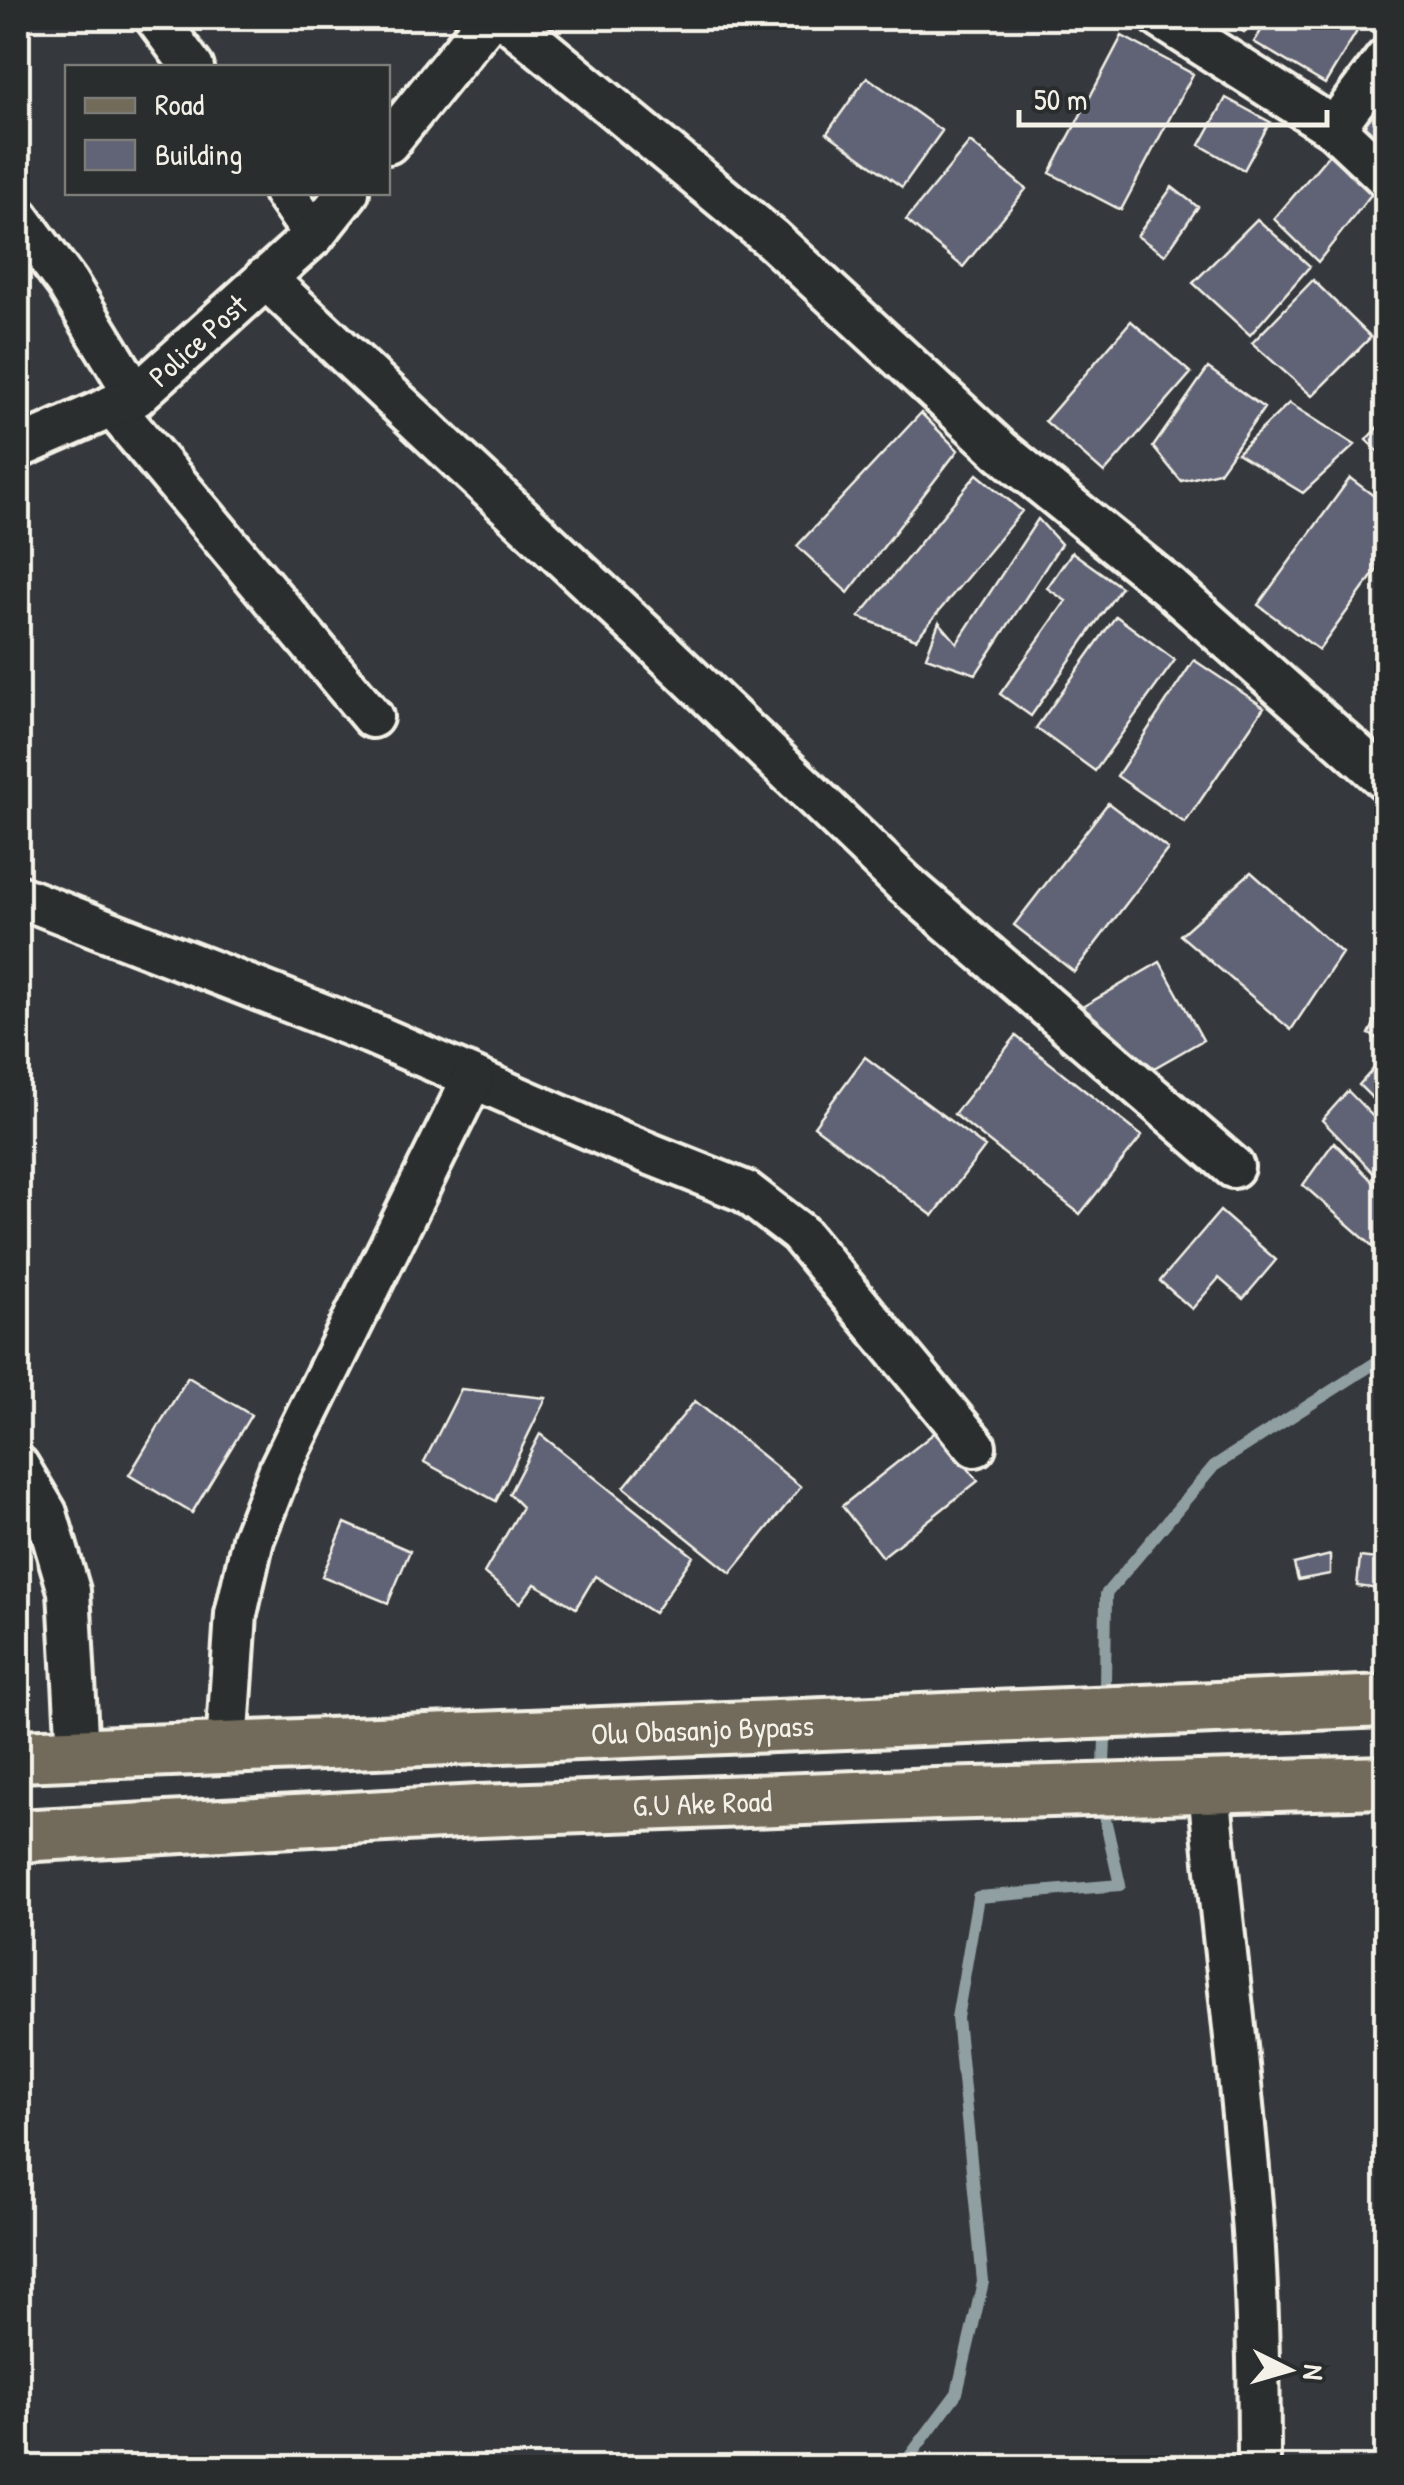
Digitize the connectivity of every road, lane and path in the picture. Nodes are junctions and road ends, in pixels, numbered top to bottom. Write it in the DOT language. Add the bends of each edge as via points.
graph roads {
  1 [pos="156,18"];
  2 [pos="489,18"];
  3 [pos="506,18"];
  4 [pos="1161,18"];
  5 [pos="1386,60"];
  6 [pos="190,65"];
  7 [pos="1334,128"];
  8 [pos="390,141"];
  9 [pos="1386,177"];
  10 [pos="286,195"];
  11 [pos="346,195"];
  12 [pos="18,217"];
  13 [pos="314,234"];
  14 [pos="265,278"];
  15 [pos="124,401"];
  16 [pos="18,448"];
  17 [pos="372,718"];
  18 [pos="1386,780"];
  19 [pos="18,896"];
  20 [pos="474,1078"];
  21 [pos="1233,1167"];
  22 [pos="976,1446"];
  23 [pos="18,1466"];
  24 [pos="1386,1701"];
  25 [pos="228,1747"];
  26 [pos="78,1753"];
  27 [pos="18,1756"];
  28 [pos="1386,1782"];
  29 [pos="1209,1787"];
  30 [pos="18,1836"];
  31 [pos="1259,2468"];
  1 -- 6 [label="street"];
  2 -- 8 [label="street"];
  3 -- 18 [label="street" via="772,239 1000,450 1169,587"];
  4 -- 7 [label="street"];
  5 -- 7 [label="street"];
  7 -- 9 [label="street"];
  10 -- 13 [label="street"];
  11 -- 13 [label="street, Police Post"];
  12 -- 15 [label="street" via="66,283"];
  13 -- 14 [label="street, Police Post"];
  14 -- 15 [label="street, Police Post"];
  14 -- 21 [label="street" via="906,884"];
  15 -- 16 [label="street, Police Post"];
  15 -- 17 [label="street"];
  19 -- 20 [label="street"];
  20 -- 22 [label="street" via="746,1192 798,1232"];
  20 -- 25 [label="street" via="281,1467 252,1539 236,1614"];
  23 -- 26 [label="street" via="46,1513 69,1591"];
  24 -- 25 [label="main road, Olu Obasanjo Bypass"];
  25 -- 26 [label="main road, Olu Obasanjo Bypass"];
  26 -- 27 [label="main road, Olu Obasanjo Bypass"];
  28 -- 29 [label="main road, G.U Ake Road"];
  29 -- 30 [label="main road, G.U Ake Road" via="479,1811"];
  29 -- 31 [label="street" via="1253,2236"];
}
